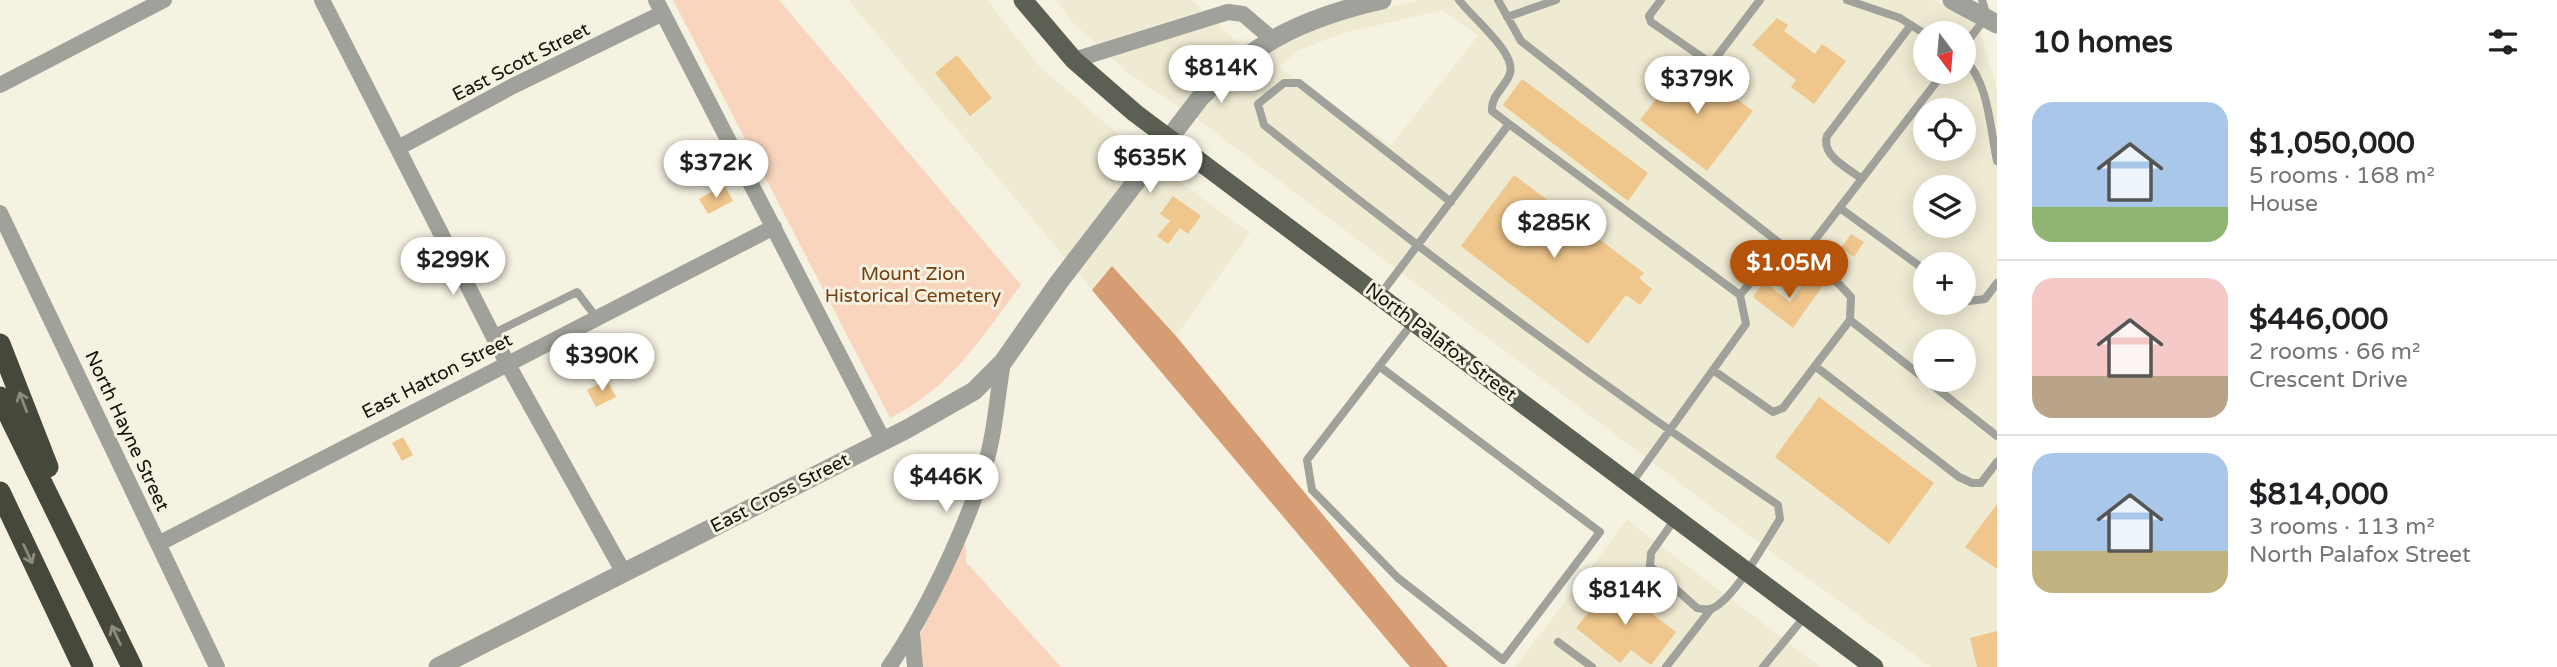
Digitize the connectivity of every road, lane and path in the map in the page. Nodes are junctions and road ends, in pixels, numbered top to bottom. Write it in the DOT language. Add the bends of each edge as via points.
graph roads {
  1 [pos="164,0"];
  2 [pos="322,0"];
  3 [pos="1023,0"];
  4 [pos="1378,0"];
  5 [pos="1460,0"];
  6 [pos="1498,0"];
  7 [pos="1556,0"];
  8 [pos="1661,0"];
  9 [pos="1760,0"];
  10 [pos="1847,0"];
  11 [pos="1952,0"];
  12 [pos="659,7"];
  13 [pos="1989,13"];
  14 [pos="1507,17"];
  15 [pos="1911,25"];
  16 [pos="1976,30"];
  17 [pos="1271,38"];
  18 [pos="1073,60"];
  19 [pos="1976,74"];
  20 [pos="1935,84"];
  21 [pos="0,85"];
  22 [pos="1509,124"];
  23 [pos="1169,137"];
  24 [pos="398,148"];
  25 [pos="1997,161"];
  26 [pos="1862,178"];
  27 [pos="1451,202"];
  28 [pos="1840,208"];
  29 [pos="0,213"];
  30 [pos="774,227"];
  31 [pos="1782,244"];
  32 [pos="1417,247"];
  33 [pos="1801,258"];
  34 [pos="1913,261"];
  35 [pos="1997,283"];
  36 [pos="1380,295"];
  37 [pos="1740,295"];
  38 [pos="1976,300"];
  39 [pos="596,317"];
  40 [pos="1850,320"];
  41 [pos="1414,321"];
  42 [pos="492,334"];
  43 [pos="0,344"];
  44 [pos="1003,362"];
  45 [pos="507,363"];
  46 [pos="1379,366"];
  47 [pos="1815,366"];
  48 [pos="1713,370"];
  49 [pos="1913,370"];
  50 [pos="1941,392"];
  51 [pos="0,397"];
  52 [pos="1669,431"];
  53 [pos="1997,436"];
  54 [pos="883,440"];
  55 [pos="1997,463"];
  56 [pos="1631,484"];
  57 [pos="0,492"];
  58 [pos="1676,518"];
  59 [pos="158,544"];
  60 [pos="1746,571"];
  61 [pos="624,573"];
  62 [pos="101,602"];
  63 [pos="1711,609"];
  64 [pos="1806,615"];
  65 [pos="912,633"];
  66 [pos="1558,642"];
  67 [pos="83,667"];
  68 [pos="132,667"];
  69 [pos="216,667"];
  70 [pos="438,667"];
  71 [pos="889,667"];
  72 [pos="915,667"];
  73 [pos="1592,667"];
  74 [pos="1666,667"];
  75 [pos="1763,667"];
  76 [pos="1874,667"];
  1 -- 21 [label="street"];
  2 -- 24 [label="street"];
  3 -- 18 [label="main road, North Palafox Street"];
  4 -- 17 [label="street, East Cross Street" via="1312,19"];
  5 -- 22 [label="lane" via="1507,53 1510,75 1491,102 1492,111"];
  6 -- 14 [label="lane"];
  7 -- 14 [label="lane"];
  8 -- 9 [label="lane" via="1649,16 1651,22 1709,62"];
  10 -- 15 [label="lane"];
  11 -- 13 [label="street"];
  12 -- 24 [label="street, East Scott Street"];
  12 -- 30 [label="street"];
  13 -- 16 [label="lane"];
  14 -- 31 [label="lane" via="1521,41"];
  15 -- 26 [label="lane" via="1827,136 1827,152"];
  17 -- 18 [label="street" via="1243,15 1228,12"];
  17 -- 23 [label="street, East Cross Street" via="1221,76"];
  18 -- 23 [label="main road, North Palafox Street"];
  19 -- 25 [label="lane"];
  20 -- 26 [label="lane"];
  22 -- 27 [label="lane"];
  22 -- 37 [label="lane"];
  23 -- 36 [label="main road, North Palafox Street"];
  23 -- 44 [label="street, East Cross Street"];
  24 -- 42 [label="street"];
  26 -- 28 [label="lane"];
  27 -- 32 [label="lane"];
  27 -- 32 [label="lane" via="1299,83 1284,83 1258,104 1264,125"];
  28 -- 33 [label="lane"];
  28 -- 34 [label="lane"];
  29 -- 59 [label="street, North Hayne Street"];
  30 -- 39 [label="street, East Hatton Street"];
  30 -- 54 [label="street"];
  31 -- 33 [label="lane"];
  31 -- 37 [label="lane"];
  32 -- 36 [label="lane"];
  32 -- 52 [label="lane"];
  33 -- 40 [label="lane" via="1852,297"];
  35 -- 38 [label="lane" via="1984,299"];
  36 -- 41 [label="main road, North Palafox Street"];
  37 -- 48 [label="lane" via="1746,324"];
  39 -- 42 [label="lane" via="577,292"];
  39 -- 45 [label="street, East Hatton Street"];
  40 -- 47 [label="lane"];
  40 -- 49 [label="lane"];
  41 -- 46 [label="lane"];
  41 -- 56 [label="main road, North Palafox Street"];
  42 -- 45 [label="street"];
  62 -- 43 [label="highway, one-way"];
  44 -- 54 [label="street, East Cross Street" via="974,391"];
  44 -- 65 [label="street" via="985,467"];
  45 -- 59 [label="street, East Hatton Street"];
  45 -- 61 [label="street"];
  46 -- 46 [label="lane" via="1307,460 1312,490 1398,578 1503,660 1600,532"];
  47 -- 48 [label="lane" via="1783,408 1773,412"];
  47 -- 55 [label="lane" via="1959,477 1981,483"];
  48 -- 52 [label="lane"];
  50 -- 53 [label="lane"];
  51 -- 62 [label="highway"];
  52 -- 56 [label="lane"];
  52 -- 60 [label="lane" via="1778,505 1780,519"];
  54 -- 61 [label="street, East Cross Street"];
  56 -- 58 [label="main road, North Palafox Street"];
  57 -- 67 [label="highway, one-way"];
  58 -- 60 [label="main road, North Palafox Street"];
  58 -- 63 [label="lane" via="1651,553 1650,566 1697,608"];
  59 -- 69 [label="street, North Hayne Street"];
  60 -- 63 [label="lane"];
  60 -- 64 [label="main road, North Palafox Street"];
  61 -- 70 [label="street, East Cross Street"];
  68 -- 62 [label="highway, one-way"];
  63 -- 74 [label="lane"];
  64 -- 75 [label="lane"];
  64 -- 76 [label="main road, North Palafox Street"];
  65 -- 71 [label="street"];
  65 -- 72 [label="street"];
  66 -- 73 [label="lane"];
}
